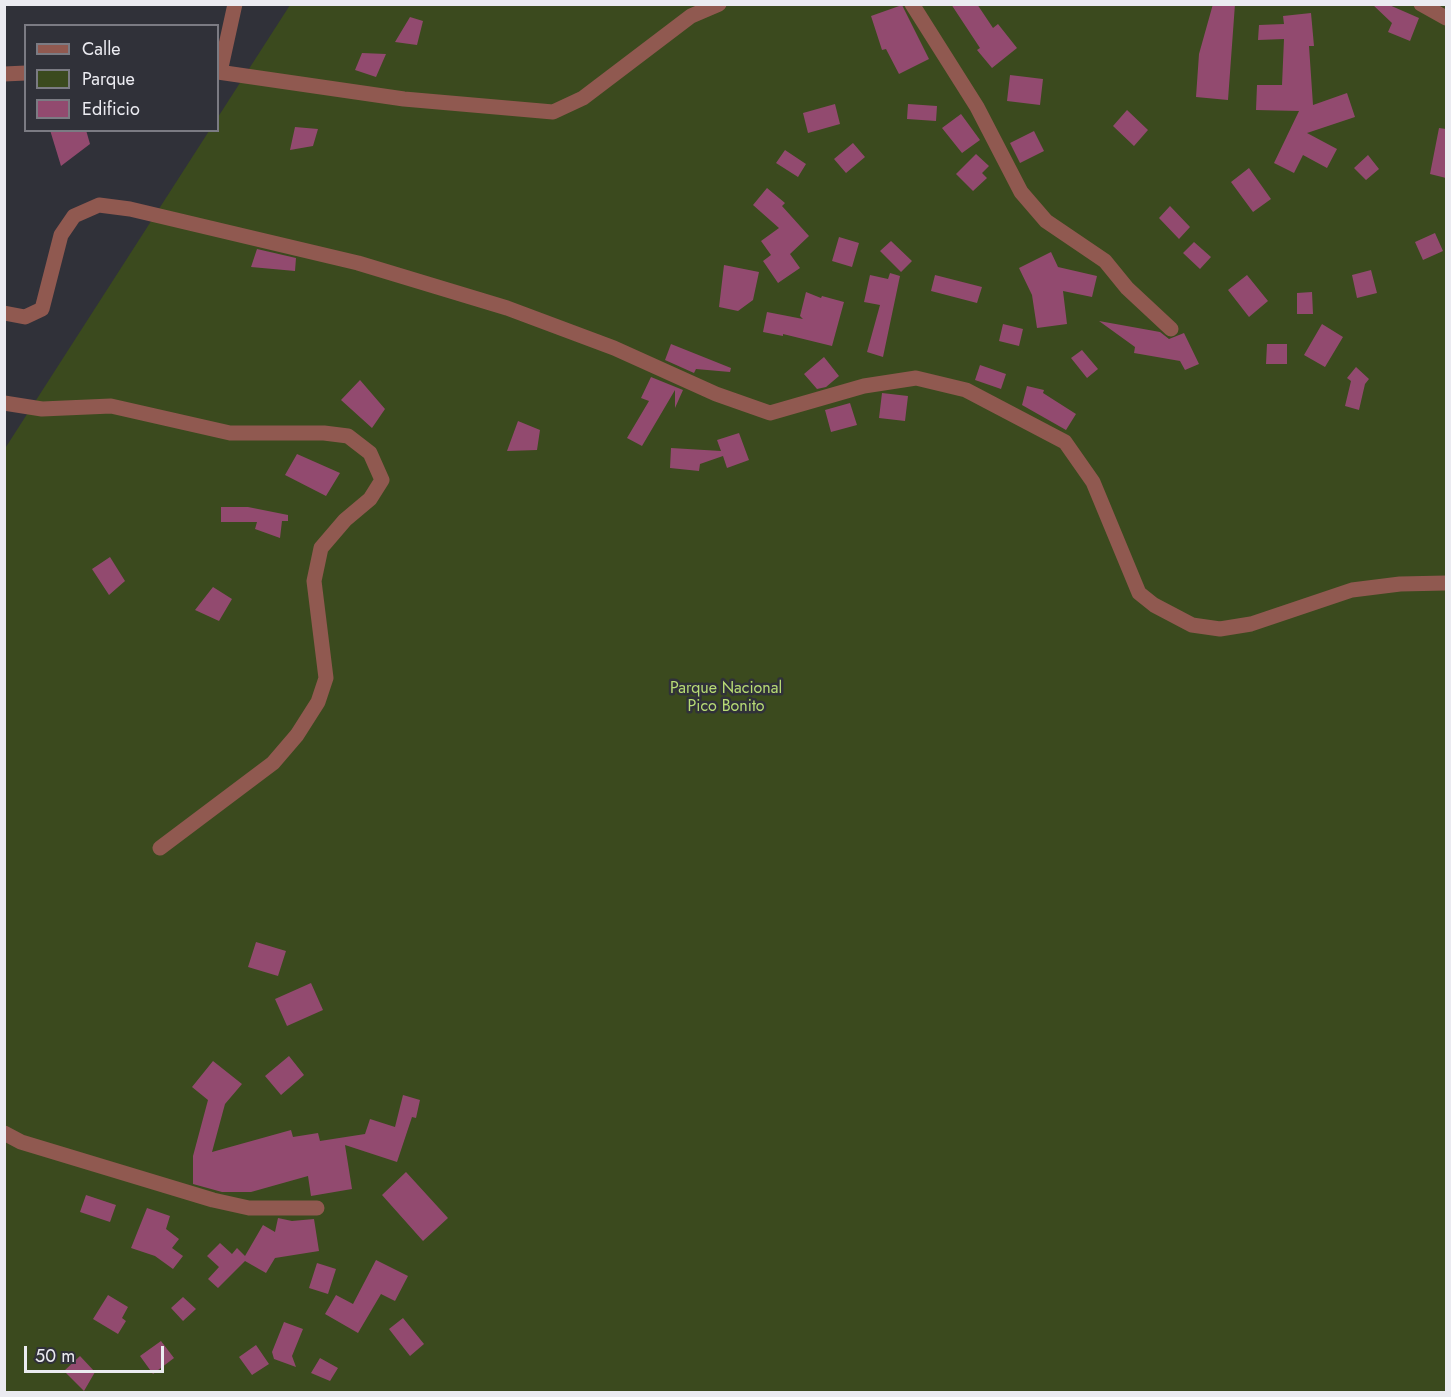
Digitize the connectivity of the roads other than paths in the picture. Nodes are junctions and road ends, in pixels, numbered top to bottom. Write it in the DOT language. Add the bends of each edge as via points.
graph roads {
  1 [pos="235,4"];
  2 [pos="719,4"];
  3 [pos="912,4"];
  4 [pos="1421,4"];
  5 [pos="1446,18"];
  6 [pos="219,72"];
  7 [pos="24,73"];
  8 [pos="4,74"];
  9 [pos="4,313"];
  10 [pos="1171,329"];
  11 [pos="4,403"];
  12 [pos="1446,583"];
  13 [pos="160,848"];
  14 [pos="4,1133"];
  15 [pos="317,1208"];
  1 -- 6 [label="street"];
  2 -- 6 [label="street" via="691,16 583,98 553,112 404,99"];
  3 -- 10 [label="street" via="977,107 1021,192 1046,221 1105,261 1127,288"];
  4 -- 5 [label="street"];
  7 -- 8 [label="street"];
  9 -- 12 [label="street" via="25,317 42,309 61,235 74,216 99,205 130,209 358,263 507,308 770,414 864,386 916,378 966,390 1065,442 1093,482 1139,593 1192,625 1220,629 1261,621 1352,590"];
  11 -- 13 [label="street" via="42,409 111,406 230,433 348,436 370,453 382,480 370,499 321,548 314,581 326,678 318,702 273,763"];
  14 -- 15 [label="street" via="21,1142 213,1200 249,1208"];
}
